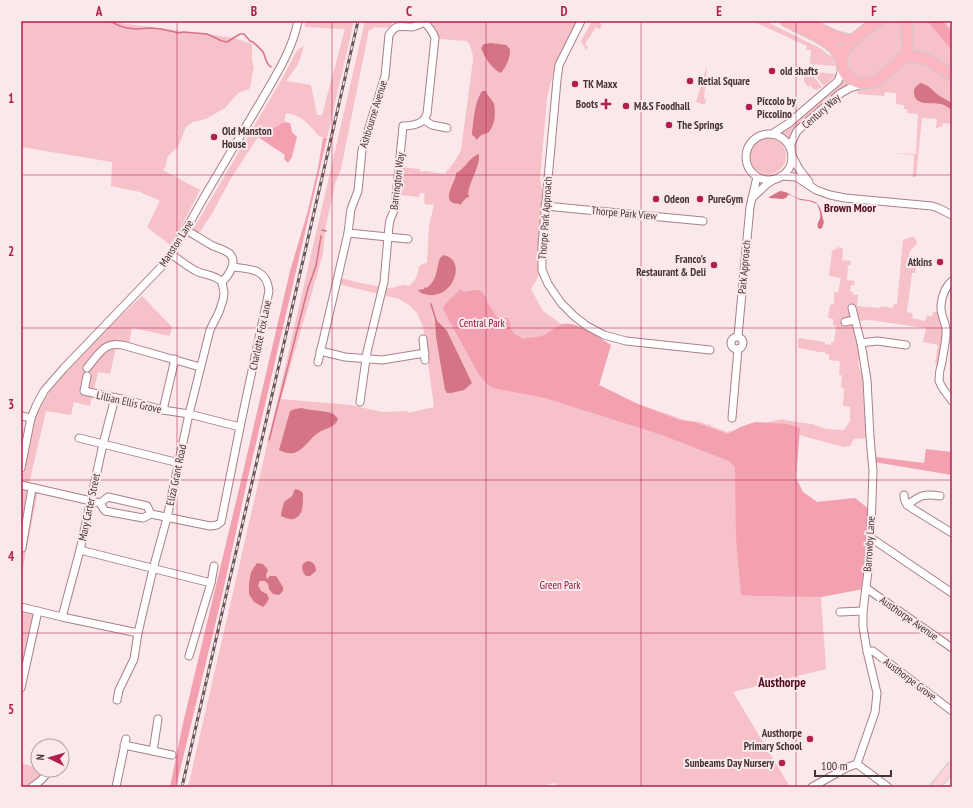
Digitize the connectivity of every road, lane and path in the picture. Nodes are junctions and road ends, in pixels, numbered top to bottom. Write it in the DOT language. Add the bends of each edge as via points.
graph roads {
  1 [pos="298,21"];
  2 [pos="424,21"];
  3 [pos="580,21"];
  4 [pos="786,21"];
  5 [pos="805,21"];
  6 [pos="868,21"];
  7 [pos="879,21"];
  8 [pos="907,21"];
  9 [pos="858,37"];
  10 [pos="903,57"];
  11 [pos="842,64"];
  12 [pos="952,75"];
  13 [pos="864,84"];
  14 [pos="424,120"];
  15 [pos="447,128"];
  16 [pos="772,134"];
  17 [pos="792,153"];
  18 [pos="757,177"];
  19 [pos="778,178"];
  20 [pos="813,188"];
  21 [pos="752,198"];
  22 [pos="545,206"];
  23 [pos="952,215"];
  24 [pos="703,221"];
  25 [pos="186,230"];
  26 [pos="348,233"];
  27 [pos="388,237"];
  28 [pos="408,239"];
  29 [pos="171,254"];
  30 [pos="232,267"];
  31 [pos="952,281"];
  32 [pos="222,282"];
  33 [pos="852,308"];
  34 [pos="854,320"];
  35 [pos="845,322"];
  36 [pos="423,339"];
  37 [pos="861,343"];
  38 [pos="906,345"];
  39 [pos="710,350"];
  40 [pos="320,351"];
  41 [pos="174,359"];
  42 [pos="366,359"];
  43 [pos="318,362"];
  44 [pos="200,367"];
  45 [pos="87,368"];
  46 [pos="87,376"];
  47 [pos="115,398"];
  48 [pos="952,401"];
  49 [pos="360,402"];
  50 [pos="163,410"];
  51 [pos="190,414"];
  52 [pos="21,416"];
  53 [pos="31,418"];
  54 [pos="732,418"];
  55 [pos="240,427"];
  56 [pos="79,438"];
  57 [pos="103,444"];
  58 [pos="179,463"];
  59 [pos="21,468"];
  60 [pos="21,485"];
  61 [pos="32,488"];
  62 [pos="904,494"];
  63 [pos="940,496"];
  64 [pos="91,501"];
  65 [pos="100,503"];
  66 [pos="907,505"];
  67 [pos="151,514"];
  68 [pos="167,518"];
  69 [pos="952,533"];
  70 [pos="871,538"];
  71 [pos="22,548"];
  72 [pos="80,550"];
  73 [pos="214,566"];
  74 [pos="153,569"];
  75 [pos="211,583"];
  76 [pos="866,588"];
  77 [pos="952,593"];
  78 [pos="21,607"];
  79 [pos="38,611"];
  80 [pos="863,611"];
  81 [pos="840,612"];
  82 [pos="62,617"];
  83 [pos="138,633"];
  84 [pos="952,648"];
  85 [pos="867,651"];
  86 [pos="189,656"];
  87 [pos="21,688"];
  88 [pos="117,700"];
  89 [pos="952,711"];
  90 [pos="158,719"];
  91 [pos="153,751"];
  92 [pos="172,755"];
  93 [pos="857,764"];
  94 [pos="952,766"];
  95 [pos="40,785"];
  96 [pos="32,787"];
  97 [pos="116,787"];
  98 [pos="812,787"];
  99 [pos="888,787"];
  100 [pos="936,787"];
  1 -- 25 [label="street, Manston Lane" via="291,46 280,69"];
  2 -- 14 [label="street" via="435,38 427,114"];
  2 -- 26 [label="street, Ashbourne Avenue" via="413,27 397,27 389,35 385,76 362,150 358,191 351,209"];
  3 -- 22 [label="street, Thorpe Park Approach" via="559,65"];
  4 -- 11 [label="highway" via="828,43"];
  5 -- 9 [label="highway" via="838,38"];
  6 -- 9 [label="highway"];
  7 -- 9 [label="highway"];
  8 -- 10 [label="highway" via="907,47"];
  9 -- 11 [label="highway" via="846,48"];
  10 -- 12 [label="highway" via="922,58"];
  10 -- 13 [label="highway" via="879,79"];
  11 -- 13 [label="highway" via="847,76"];
  11 -- 16 [label="street, Century Way" via="838,81 789,123"];
  13 -- 17 [label="street, Century Way" via="841,93 797,131 791,144"];
  14 -- 15 [label="street" via="432,125"];
  14 -- 27 [label="street, Barrington Way" via="411,126 403,126 395,208 390,220"];
  16 -- 17 [label="street" via="784,140"];
  16 -- 18 [label="street" via="756,137 748,147 746,163"];
  17 -- 19 [label="street" via="788,170"];
  17 -- 20 [label="street" via="799,169"];
  18 -- 19 [label="street" via="769,180"];
  18 -- 21 [label="street, Park Approach"];
  19 -- 20 [label="street" via="796,177"];
  19 -- 21 [label="street"];
  20 -- 23 [label="street" via="844,198 932,206"];
  21 -- 54 [label="street, Park Approach" via="738,336 731,340 732,346 738,349"];
  22 -- 24 [label="street, Thorpe Park View"];
  22 -- 39 [label="street, Thorpe Park Approach" via="542,270 561,303 574,316 587,326 626,341"];
  25 -- 29 [label="street, Manston Lane"];
  25 -- 30 [label="street" via="230,255 233,260"];
  26 -- 27 [label="street"];
  26 -- 40 [label="street, Ashbourne Avenue"];
  27 -- 28 [label="street"];
  27 -- 42 [label="street, Barrington Way" via="384,282"];
  29 -- 32 [label="street" via="194,270 212,275"];
  29 -- 53 [label="street, Manston Lane" via="55,378 44,391"];
  30 -- 32 [label="street"];
  30 -- 55 [label="street, Charlotte Fox Lane" via="261,274 267,280 269,291"];
  31 -- 48 [label="street" via="945,289 940,312 946,328 940,381"];
  32 -- 44 [label="street, Eliza Grant Road" via="223,300 210,330"];
  33 -- 34 [label="street, Barrowby Lane"];
  34 -- 35 [label="street"];
  34 -- 37 [label="street, Barrowby Lane"];
  36 -- 42 [label="street" via="425,356"];
  37 -- 38 [label="street" via="877,341"];
  37 -- 70 [label="street, Barrowby Lane" via="867,380 873,472"];
  40 -- 42 [label="street"];
  40 -- 43 [label="street, Ashbourne Avenue"];
  41 -- 44 [label="street"];
  41 -- 45 [label="street" via="115,344 105,348"];
  41 -- 50 [label="street"];
  42 -- 49 [label="street, Barrington Way"];
  44 -- 51 [label="street, Eliza Grant Road"];
  46 -- 47 [label="street, Lillian Ellis Grove" via="84,391"];
  47 -- 50 [label="street, Lillian Ellis Grove"];
  47 -- 57 [label="street, Mary Carter Street"];
  50 -- 51 [label="street, Lillian Ellis Grove"];
  51 -- 55 [label="street"];
  51 -- 58 [label="street, Eliza Grant Road"];
  52 -- 53 [label="street"];
  53 -- 59 [label="street, Manston Lane"];
  55 -- 68 [label="street, Charlotte Fox Lane" via="221,522 210,526"];
  56 -- 57 [label="street"];
  57 -- 58 [label="street"];
  57 -- 64 [label="street, Mary Carter Street"];
  58 -- 68 [label="street, Eliza Grant Road"];
  60 -- 61 [label="street"];
  61 -- 64 [label="street"];
  61 -- 71 [label="street"];
  62 -- 66 [label="street"];
  63 -- 66 [label="street" via="922,495"];
  64 -- 65 [label="street"];
  64 -- 72 [label="street, Mary Carter Street"];
  65 -- 67 [label="street" via="105,511 144,518"];
  65 -- 67 [label="street" via="108,497 147,506"];
  66 -- 69 [label="street"];
  67 -- 68 [label="street"];
  68 -- 74 [label="street, Eliza Grant Road"];
  70 -- 76 [label="street, Barrowby Lane"];
  70 -- 77 [label="street"];
  72 -- 74 [label="street"];
  72 -- 82 [label="street, Mary Carter Street"];
  73 -- 75 [label="street"];
  74 -- 75 [label="street"];
  74 -- 83 [label="street, Eliza Grant Road"];
  75 -- 86 [label="street"];
  76 -- 80 [label="street, Barrowby Lane"];
  76 -- 84 [label="street, Austhorpe Avenue"];
  78 -- 79 [label="street"];
  79 -- 82 [label="street"];
  79 -- 87 [label="street"];
  80 -- 81 [label="street"];
  80 -- 85 [label="street, Barrowby Lane"];
  82 -- 83 [label="street"];
  83 -- 88 [label="street, Eliza Grant Road" via="134,659"];
  85 -- 89 [label="street, Austhorpe Grove" via="873,652"];
  85 -- 93 [label="street, Barrowby Lane" via="877,693 875,712"];
  90 -- 91 [label="street"];
  91 -- 92 [label="street"];
  91 -- 97 [label="street" via="125,742"];
  93 -- 98 [label="street"];
  93 -- 99 [label="street"];
  94 -- 100 [label="main road"];
  95 -- 96 [label="street"];
}
